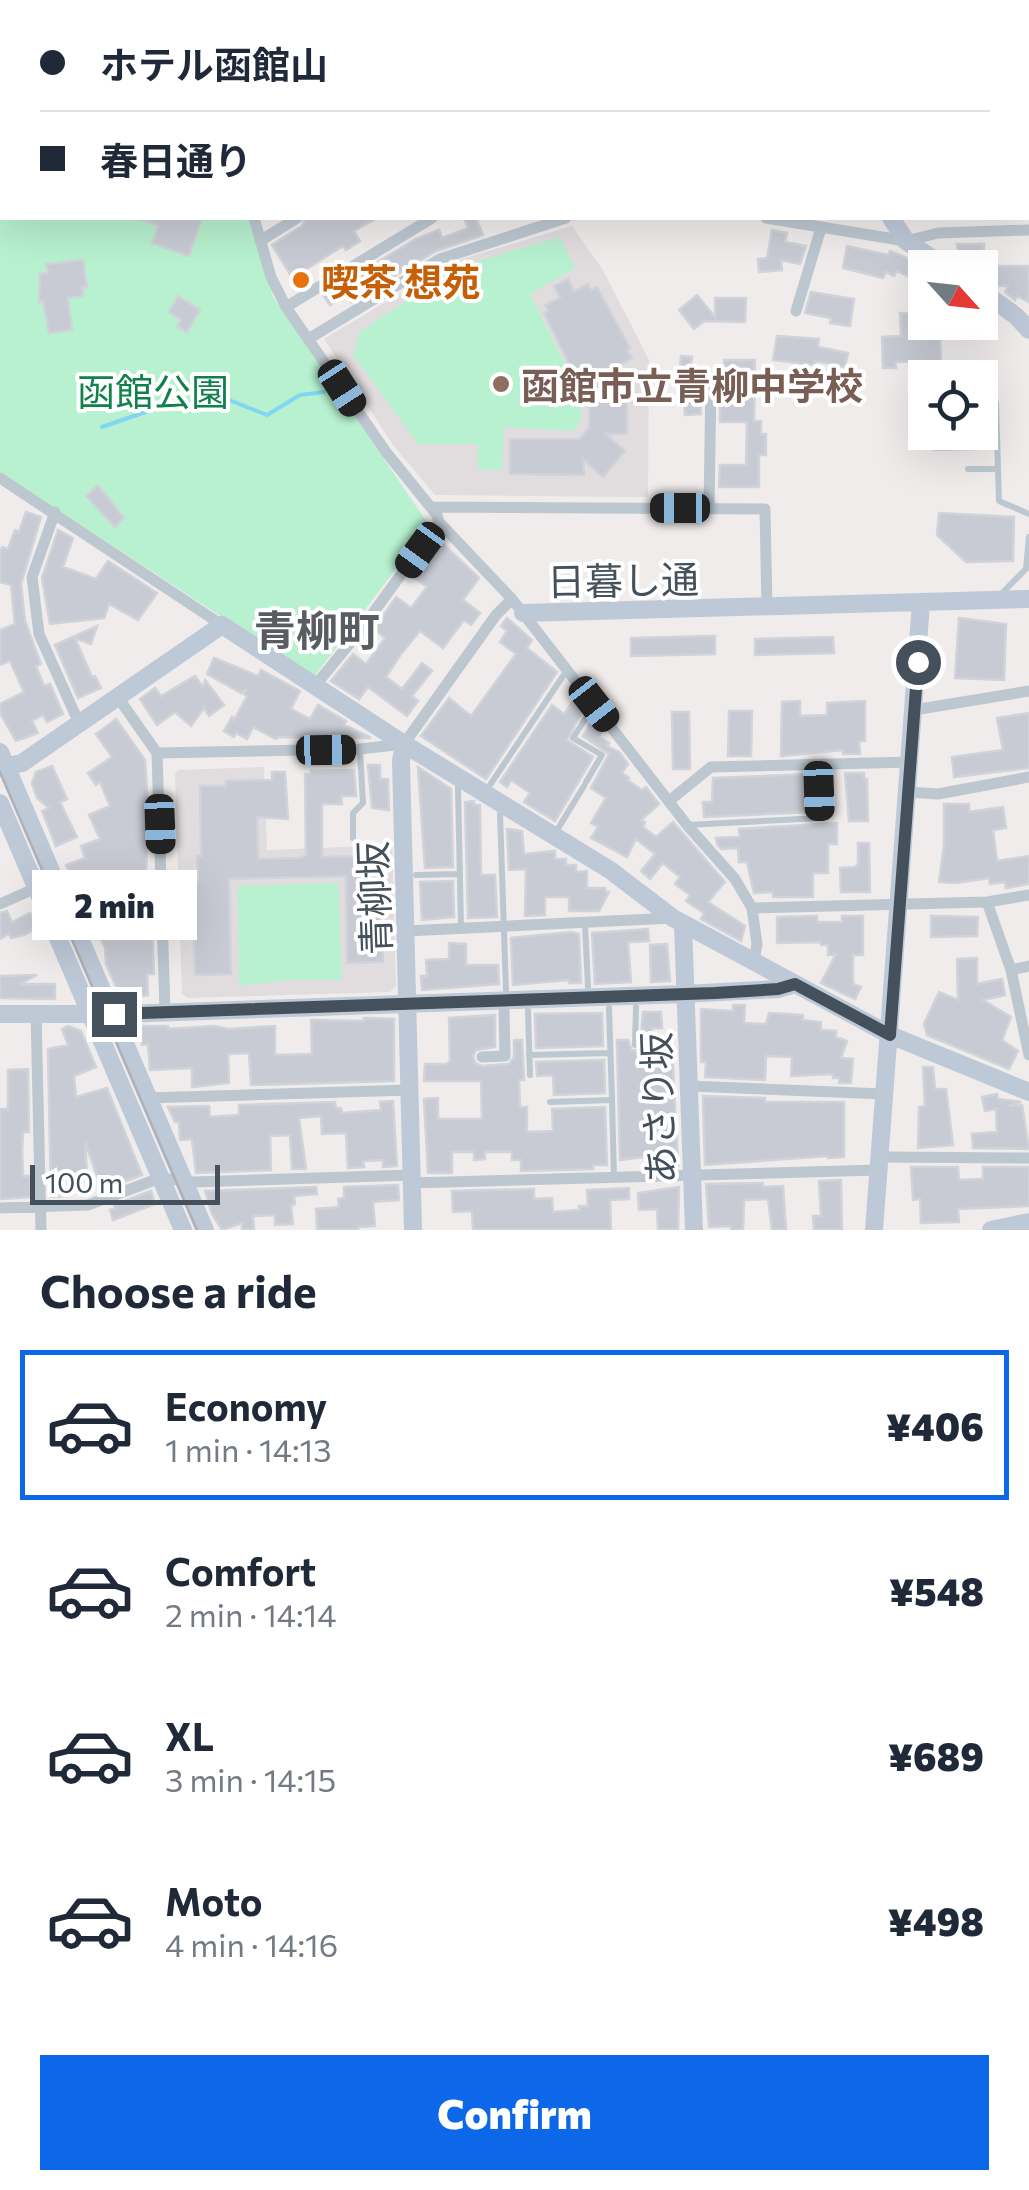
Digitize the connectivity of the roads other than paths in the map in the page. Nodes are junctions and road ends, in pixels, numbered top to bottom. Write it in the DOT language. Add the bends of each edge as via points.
graph roads {
  1 [pos="255,220"];
  2 [pos="294,220"];
  3 [pos="429,220"];
  4 [pos="560,220"];
  5 [pos="777,220"];
  6 [pos="892,220"];
  7 [pos="821,228"];
  8 [pos="1029,230"];
  9 [pos="260,241"];
  10 [pos="906,241"];
  11 [pos="920,250"];
  12 [pos="998,303"];
  13 [pos="286,307"];
  14 [pos="796,312"];
  15 [pos="1029,330"];
  16 [pos="310,338"];
  17 [pos="711,378"];
  18 [pos="997,450"];
  19 [pos="968,469"];
  20 [pos="998,470"];
  21 [pos="0,478"];
  22 [pos="430,507"];
  23 [pos="709,508"];
  24 [pos="55,512"];
  25 [pos="1029,514"];
  26 [pos="439,522"];
  27 [pos="1029,537"];
  28 [pos="1029,599"];
  29 [pos="995,600"];
  30 [pos="921,603"];
  31 [pos="518,606"];
  32 [pos="767,608"];
  33 [pos="222,625"];
  34 [pos="568,669"];
  35 [pos="314,687"];
  36 [pos="1029,691"];
  37 [pos="116,696"];
  38 [pos="594,704"];
  39 [pos="914,710"];
  40 [pos="79,723"];
  41 [pos="404,744"];
  42 [pos="360,749"];
  43 [pos="157,753"];
  44 [pos="910,762"];
  45 [pos="2,763"];
  46 [pos="818,763"];
  47 [pos="1029,777"];
  48 [pos="490,785"];
  49 [pos="458,788"];
  50 [pos="908,792"];
  51 [pos="669,801"];
  52 [pos="0,803"];
  53 [pos="500,814"];
  54 [pos="687,824"];
  55 [pos="559,827"];
  56 [pos="352,838"];
  57 [pos="460,874"];
  58 [pos="416,876"];
  59 [pos="46,884"];
  60 [pos="1029,895"];
  61 [pos="987,902"];
  62 [pos="0,904"];
  63 [pos="899,904"];
  64 [pos="752,908"];
  65 [pos="678,921"];
  66 [pos="585,922"];
  67 [pos="504,927"];
  68 [pos="461,929"];
  69 [pos="406,931"];
  70 [pos="754,962"];
  71 [pos="1029,966"];
  72 [pos="1010,970"];
  73 [pos="795,984"];
  74 [pos="588,987"];
  75 [pos="506,990"];
  76 [pos="684,994"];
  77 [pos="408,1002"];
  78 [pos="636,1007"];
  79 [pos="608,1008"];
  80 [pos="166,1011"];
  81 [pos="504,1011"];
  82 [pos="528,1011"];
  83 [pos="36,1013"];
  84 [pos="0,1014"];
  85 [pos="103,1014"];
  86 [pos="890,1035"];
  87 [pos="635,1045"];
  88 [pos="610,1053"];
  89 [pos="529,1055"];
  90 [pos="1029,1055"];
  91 [pos="482,1058"];
  92 [pos="530,1075"];
  93 [pos="689,1086"];
  94 [pos="410,1090"];
  95 [pos="1029,1092"];
  96 [pos="884,1094"];
  97 [pos="148,1098"];
  98 [pos="126,1099"];
  99 [pos="612,1100"];
  100 [pos="550,1102"];
  101 [pos="1029,1158"];
  102 [pos="880,1164"];
  103 [pos="692,1175"];
  104 [pos="160,1178"];
  105 [pos="614,1178"];
  106 [pos="412,1179"];
  107 [pos="184,1181"];
  108 [pos="40,1207"];
  109 [pos="0,1208"];
  110 [pos="1029,1222"];
  111 [pos="42,1230"];
  112 [pos="182,1230"];
  113 [pos="205,1230"];
  114 [pos="413,1230"];
  115 [pos="694,1230"];
  116 [pos="874,1230"];
  117 [pos="991,1230"];
  1 -- 9 [label="street, 日暮し通"];
  2 -- 9 [label="street"];
  3 -- 13 [label="street"];
  4 -- 16 [label="street" via="440,259"];
  5 -- 7 [label="street"];
  6 -- 10 [label="street"];
  7 -- 10 [label="street"];
  7 -- 14 [label="street"];
  8 -- 10 [label="street" via="938,233"];
  9 -- 13 [label="street, 日暮し通"];
  10 -- 11 [label="street"];
  12 -- 15 [label="street"];
  13 -- 16 [label="street, 日暮し通"];
  16 -- 22 [label="street, 日暮し通"];
  17 -- 23 [label="street"];
  18 -- 20 [label="lane"];
  19 -- 20 [label="lane"];
  20 -- 25 [label="lane" via="999,501"];
  21 -- 24 [label="street"];
  22 -- 23 [label="street"];
  22 -- 26 [label="street, 日暮し通"];
  23 -- 32 [label="street" via="765,509"];
  24 -- 33 [label="street"];
  24 -- 40 [label="street" via="32,577 38,634"];
  26 -- 31 [label="street, 日暮し通"];
  26 -- 35 [label="street"];
  27 -- 29 [label="lane" via="1026,568"];
  28 -- 29 [label="street, 日暮し通"];
  29 -- 30 [label="street, 日暮し通"];
  30 -- 32 [label="street, 日暮し通"];
  30 -- 39 [label="street"];
  31 -- 32 [label="street, 日暮し通"];
  31 -- 34 [label="street"];
  31 -- 41 [label="street" via="496,615"];
  33 -- 35 [label="street"];
  33 -- 37 [label="street"];
  34 -- 38 [label="street"];
  34 -- 48 [label="lane"];
  35 -- 41 [label="street"];
  36 -- 39 [label="street"];
  37 -- 40 [label="street"];
  37 -- 43 [label="street"];
  38 -- 51 [label="street"];
  38 -- 55 [label="lane" via="573,738 602,755"];
  39 -- 44 [label="street"];
  40 -- 45 [label="street" via="22,762"];
  41 -- 42 [label="street"];
  41 -- 65 [label="street" via="610,870"];
  41 -- 69 [label="street, 青柳坂"];
  42 -- 43 [label="street"];
  42 -- 56 [label="lane" via="363,803 353,812"];
  43 -- 80 [label="street"];
  44 -- 46 [label="street"];
  44 -- 50 [label="street"];
  45 -- 59 [label="street"];
  46 -- 51 [label="street" via="711,767"];
  46 -- 54 [label="lane" via="820,818"];
  47 -- 50 [label="street" via="938,794"];
  49 -- 57 [label="lane"];
  50 -- 63 [label="street"];
  51 -- 54 [label="street"];
  52 -- 59 [label="street"];
  53 -- 67 [label="lane"];
  54 -- 64 [label="street"];
  57 -- 58 [label="lane"];
  57 -- 68 [label="lane"];
  59 -- 62 [label="street"];
  59 -- 85 [label="street"];
  60 -- 61 [label="street"];
  61 -- 63 [label="street"];
  61 -- 72 [label="street"];
  63 -- 64 [label="street"];
  63 -- 86 [label="street"];
  64 -- 70 [label="street"];
  65 -- 66 [label="street"];
  65 -- 70 [label="street"];
  65 -- 76 [label="street, あさり坂"];
  66 -- 67 [label="street"];
  66 -- 74 [label="lane"];
  67 -- 68 [label="street"];
  67 -- 75 [label="lane"];
  68 -- 69 [label="street"];
  69 -- 77 [label="street, 青柳坂"];
  70 -- 73 [label="street"];
  71 -- 72 [label="street"];
  72 -- 90 [label="street"];
  73 -- 76 [label="street"];
  73 -- 86 [label="street"];
  76 -- 77 [label="street"];
  76 -- 93 [label="street, あさり坂"];
  77 -- 80 [label="street"];
  77 -- 94 [label="street, 青柳坂"];
  78 -- 87 [label="lane"];
  79 -- 88 [label="lane"];
  80 -- 85 [label="street"];
  81 -- 91 [label="street" via="504,1056"];
  82 -- 89 [label="lane"];
  83 -- 84 [label="street"];
  83 -- 85 [label="street"];
  83 -- 108 [label="street"];
  85 -- 97 [label="street"];
  85 -- 98 [label="street"];
  86 -- 95 [label="street"];
  86 -- 96 [label="street"];
  88 -- 89 [label="lane"];
  88 -- 99 [label="lane"];
  89 -- 92 [label="lane"];
  93 -- 96 [label="street"];
  93 -- 103 [label="street, あさり坂"];
  94 -- 97 [label="street"];
  94 -- 106 [label="street, 青柳坂"];
  96 -- 102 [label="street"];
  97 -- 98 [label="street"];
  97 -- 107 [label="street"];
  98 -- 104 [label="street"];
  99 -- 100 [label="lane"];
  99 -- 105 [label="lane"];
  101 -- 102 [label="street"];
  102 -- 103 [label="street"];
  102 -- 116 [label="street"];
  103 -- 105 [label="street"];
  103 -- 115 [label="street, あさり坂"];
  104 -- 107 [label="street"];
  104 -- 108 [label="street" via="88,1205"];
  104 -- 112 [label="street"];
  105 -- 106 [label="street"];
  106 -- 107 [label="street"];
  106 -- 114 [label="street, 青柳坂"];
  107 -- 113 [label="street"];
  108 -- 109 [label="street"];
  108 -- 111 [label="street"];
  110 -- 117 [label="street"];
}
